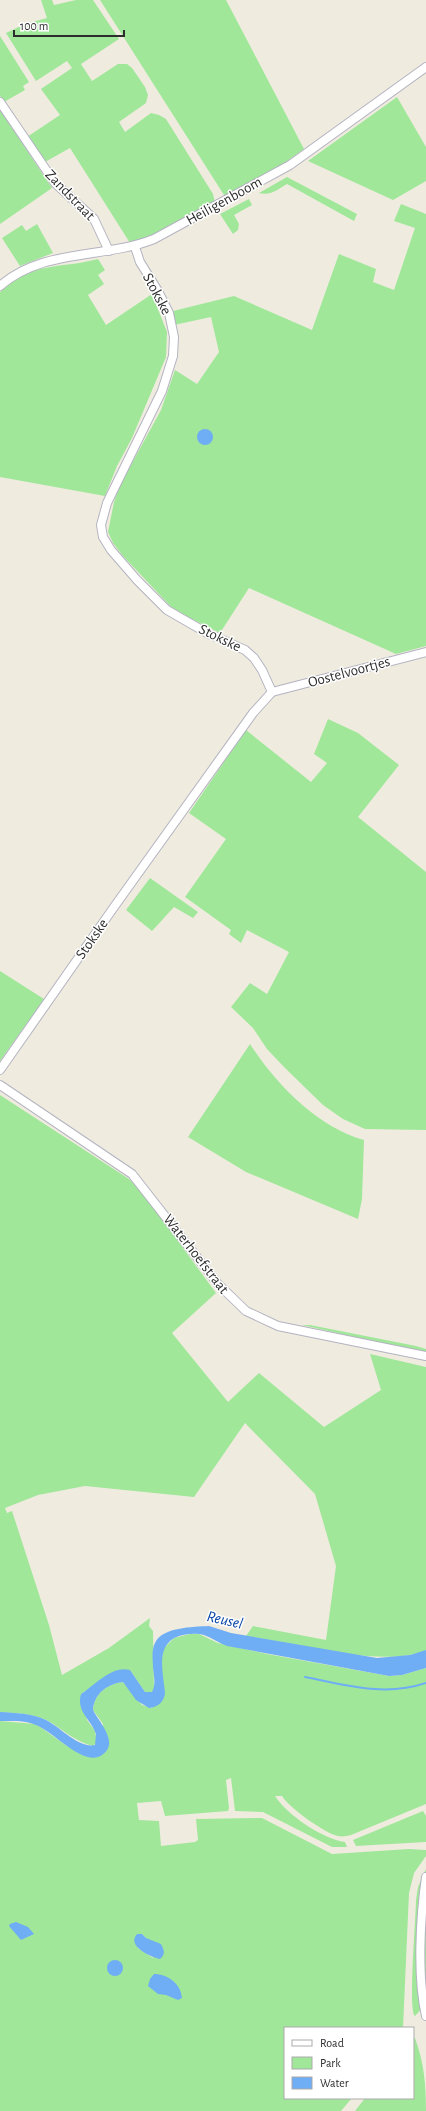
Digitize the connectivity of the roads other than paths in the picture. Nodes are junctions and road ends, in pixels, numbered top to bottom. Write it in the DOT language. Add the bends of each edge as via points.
graph roads {
  1 [pos="426,67"];
  2 [pos="0,102"];
  3 [pos="135,247"];
  4 [pos="109,251"];
  5 [pos="0,286"];
  6 [pos="426,652"];
  7 [pos="272,692"];
  8 [pos="0,1070"];
  9 [pos="0,1085"];
  10 [pos="426,1356"];
  11 [pos="426,1877"];
  12 [pos="425,2012"];
  1 -- 3 [label="street, Heiligenboom" via="290,165"];
  2 -- 4 [label="street, Zandstraat" via="55,183 94,219"];
  3 -- 4 [label="street, Heiligenboom"];
  3 -- 7 [label="street, Stokske" via="140,262 169,313 174,337 173,356 162,391 107,502 101,525 103,537 111,550 161,606 179,618 245,650 254,658"];
  4 -- 5 [label="street, Heiligenboom" via="43,261"];
  6 -- 7 [label="street, Oostelvoortjes"];
  7 -- 8 [label="street, Stokske" via="254,713"];
  9 -- 10 [label="street, Waterhoefstraat" via="132,1174 218,1284 246,1311 278,1326"];
  11 -- 12 [label="street" via="421,1945 422,2000"];
}
